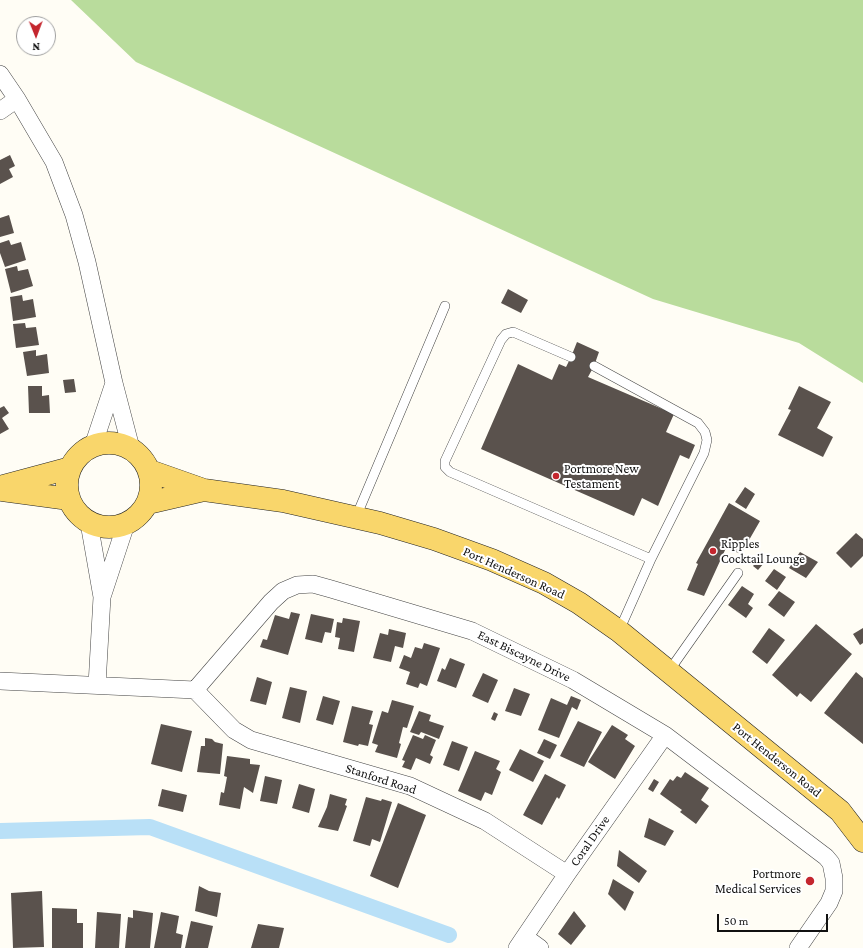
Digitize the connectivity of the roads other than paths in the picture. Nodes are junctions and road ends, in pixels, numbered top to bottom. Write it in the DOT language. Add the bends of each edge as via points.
graph roads {
  1 [pos="1,76"];
  2 [pos="17,99"];
  3 [pos="0,111"];
  4 [pos="445,306"];
  5 [pos="571,357"];
  6 [pos="594,366"];
  7 [pos="114,383"];
  8 [pos="93,446"];
  9 [pos="131,448"];
  10 [pos="70,468"];
  11 [pos="150,471"];
  12 [pos="0,487"];
  13 [pos="0,490"];
  14 [pos="204,490"];
  15 [pos="69,498"];
  16 [pos="148,503"];
  17 [pos="356,517"];
  18 [pos="88,522"];
  19 [pos="126,524"];
  20 [pos="651,559"];
  21 [pos="738,573"];
  22 [pos="102,597"];
  23 [pos="619,631"];
  24 [pos="669,671"];
  25 [pos="0,681"];
  26 [pos="97,685"];
  27 [pos="195,690"];
  28 [pos="665,735"];
  29 [pos="863,841"];
  30 [pos="567,874"];
  31 [pos="521,942"];
  32 [pos="540,948"];
  33 [pos="798,948"];
  1 -- 2 [label="street"];
  2 -- 3 [label="street"];
  2 -- 7 [label="street" via="54,162 74,215"];
  4 -- 17 [label="lane"];
  5 -- 20 [label="lane" via="513,332 506,334 445,461 445,467 450,472"];
  6 -- 20 [label="lane" via="698,423 705,432 707,440 704,453"];
  7 -- 8 [label="street"];
  7 -- 9 [label="street"];
  8 -- 9 [label="main road" via="112,442"];
  8 -- 10 [label="main road" via="79,454"];
  9 -- 11 [label="main road" via="142,458"];
  10 -- 12 [label="main road"];
  10 -- 15 [label="main road" via="66,483"];
  11 -- 14 [label="main road, Port Henderson Road"];
  11 -- 16 [label="main road" via="152,488"];
  13 -- 15 [label="main road"];
  14 -- 16 [label="main road, Port Henderson Road"];
  14 -- 17 [label="main road, Port Henderson Road" via="283,501"];
  15 -- 18 [label="main road" via="76,512"];
  16 -- 19 [label="main road" via="139,516"];
  17 -- 23 [label="main road, Port Henderson Road" via="434,539 492,560 544,583"];
  18 -- 19 [label="main road" via="107,528"];
  18 -- 22 [label="street"];
  19 -- 22 [label="street"];
  20 -- 23 [label="lane"];
  21 -- 24 [label="lane"];
  22 -- 26 [label="street"];
  23 -- 24 [label="main road, Port Henderson Road"];
  24 -- 29 [label="main road, Port Henderson Road" via="840,811"];
  25 -- 26 [label="street"];
  26 -- 27 [label="street"];
  27 -- 28 [label="street, East Biscayne Drive" via="283,591 297,585 313,584 472,631 573,680"];
  27 -- 30 [label="street, Stanford Road" via="234,730 251,740 410,786 485,821"];
  28 -- 30 [label="street, Coral Drive"];
  28 -- 33 [label="street, East Biscayne Drive" via="831,863 834,891"];
  30 -- 31 [label="street, Coral Drive"];
  31 -- 32 [label="street"];
}
